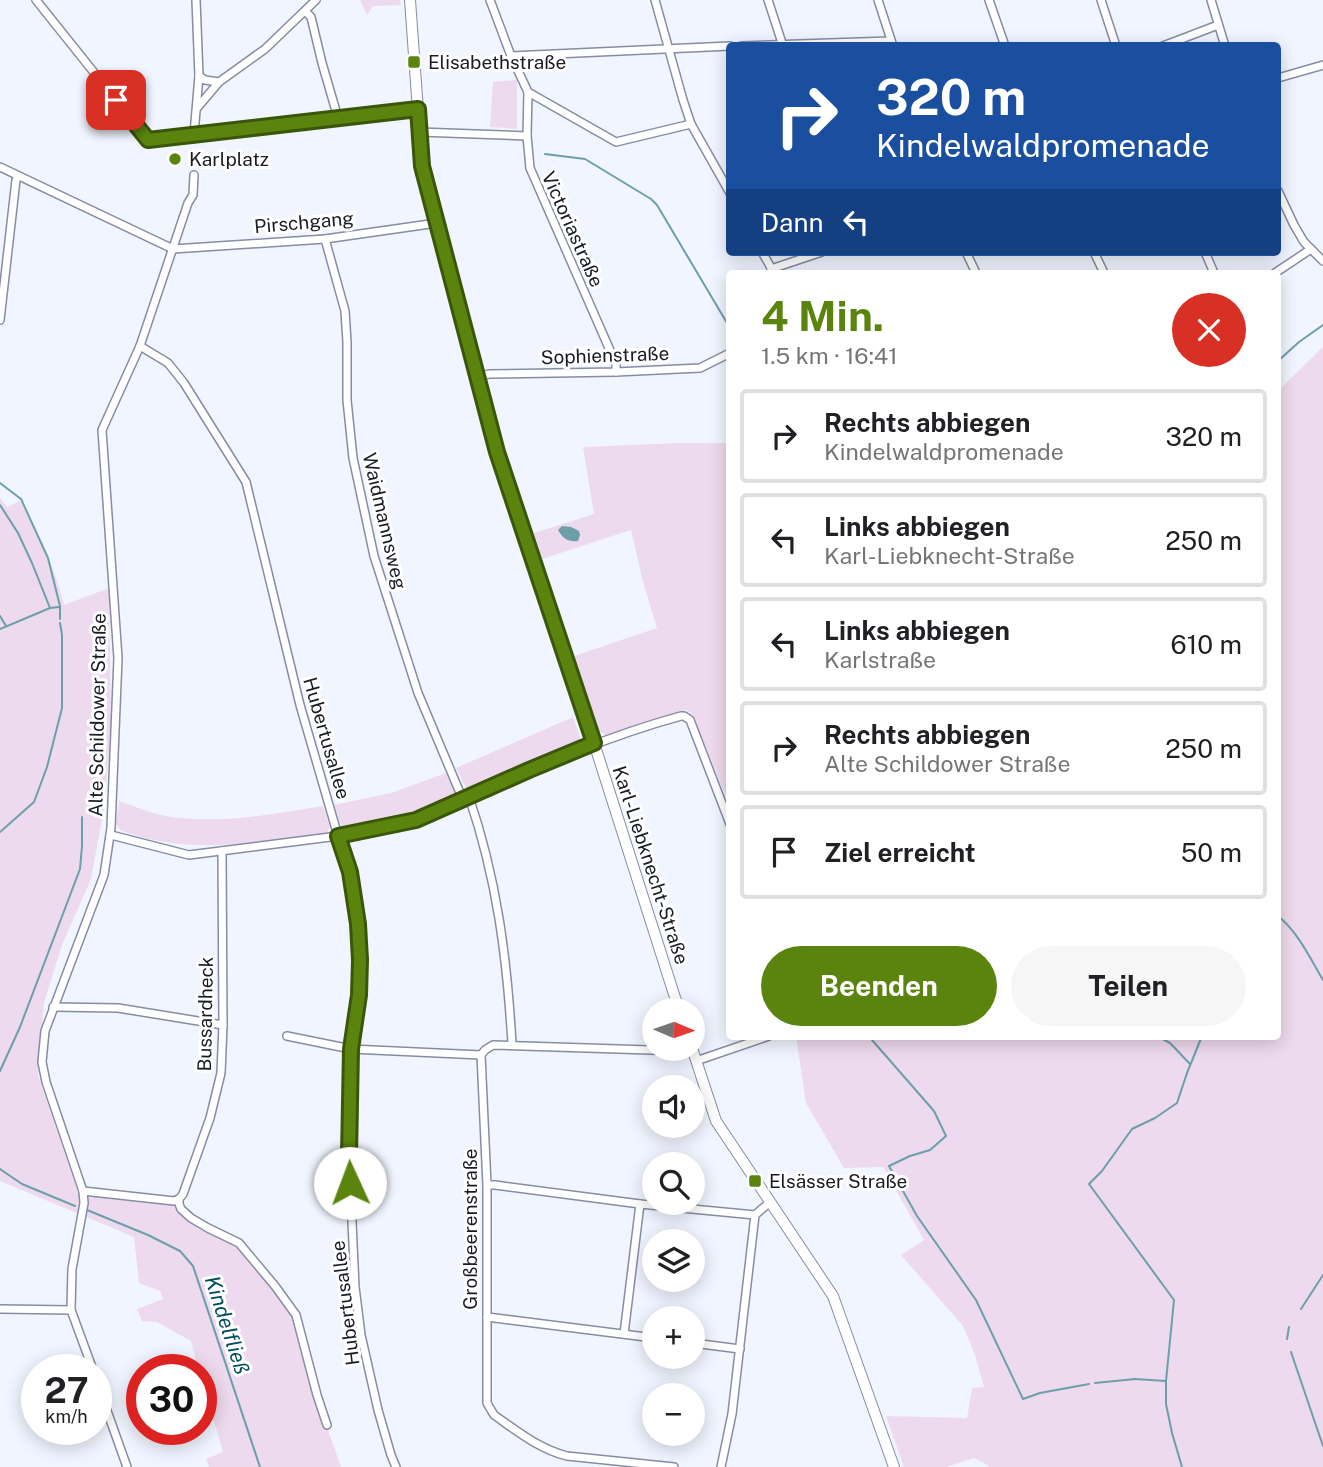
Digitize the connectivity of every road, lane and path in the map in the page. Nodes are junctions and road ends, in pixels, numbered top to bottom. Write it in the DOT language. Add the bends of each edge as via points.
graph roads {
  1 [pos="36,0"];
  2 [pos="196,0"];
  3 [pos="316,0"];
  4 [pos="410,0"];
  5 [pos="489,0"];
  6 [pos="656,0"];
  7 [pos="768,0"];
  8 [pos="878,0"];
  9 [pos="989,0"];
  10 [pos="1101,0"];
  11 [pos="1211,0"];
  12 [pos="305,11"];
  13 [pos="1218,25"];
  14 [pos="781,42"];
  15 [pos="892,42"];
  16 [pos="1004,42"];
  17 [pos="1115,42"];
  18 [pos="1173,42"];
  19 [pos="1224,42"];
  20 [pos="726,46"];
  21 [pos="669,48"];
  22 [pos="510,56"];
  23 [pos="1323,67"];
  24 [pos="199,76"];
  25 [pos="1281,77"];
  26 [pos="219,82"];
  27 [pos="528,92"];
  28 [pos="197,108"];
  29 [pos="418,109"];
  30 [pos="338,118"];
  31 [pos="691,124"];
  32 [pos="419,132"];
  33 [pos="194,134"];
  34 [pos="527,136"];
  35 [pos="0,167"];
  36 [pos="194,175"];
  37 [pos="18,176"];
  38 [pos="726,186"];
  39 [pos="1281,197"];
  40 [pos="437,223"];
  41 [pos="325,239"];
  42 [pos="173,248"];
  43 [pos="1311,249"];
  44 [pos="812,256"];
  45 [pos="1323,261"];
  46 [pos="776,270"];
  47 [pos="1280,270"];
  48 [pos="0,320"];
  49 [pos="140,346"];
  50 [pos="726,356"];
  51 [pos="616,372"];
  52 [pos="477,377"];
  53 [pos="594,743"];
  54 [pos="466,799"];
  55 [pos="726,814"];
  56 [pos="111,835"];
  57 [pos="338,836"];
  58 [pos="222,851"];
  59 [pos="675,998"];
  60 [pos="53,1007"];
  61 [pos="223,1025"];
  62 [pos="287,1036"];
  63 [pos="757,1040"];
  64 [pos="512,1044"];
  65 [pos="351,1049"];
  66 [pos="642,1049"];
  67 [pos="481,1055"];
  68 [pos="705,1058"];
  69 [pos="696,1061"];
  70 [pos="487,1185"];
  71 [pos="83,1191"];
  72 [pos="178,1199"];
  73 [pos="770,1202"];
  74 [pos="640,1204"];
  75 [pos="755,1214"];
  76 [pos="0,1309"];
  77 [pos="71,1310"];
  78 [pos="487,1317"];
  79 [pos="624,1334"];
  80 [pos="642,1336"];
  81 [pos="705,1345"];
  82 [pos="740,1349"];
  83 [pos="87,1354"];
  84 [pos="112,1425"];
  85 [pos="327,1425"];
  86 [pos="127,1467"];
  87 [pos="396,1467"];
  88 [pos="674,1467"];
  89 [pos="721,1467"];
  90 [pos="894,1467"];
  1 -- 33 [label="street" via="148,140"];
  2 -- 24 [label="street"];
  3 -- 12 [label="street"];
  4 -- 29 [label="street, Karl-Liebknecht-Straße"];
  5 -- 22 [label="street"];
  6 -- 21 [label="street"];
  7 -- 14 [label="street"];
  8 -- 15 [label="street"];
  9 -- 16 [label="street"];
  10 -- 17 [label="street"];
  11 -- 13 [label="street"];
  12 -- 26 [label="street" via="265,49"];
  12 -- 30 [label="street" via="311,17"];
  13 -- 18 [label="street"];
  13 -- 19 [label="street"];
  20 -- 21 [label="street"];
  21 -- 22 [label="street"];
  21 -- 31 [label="street"];
  22 -- 27 [label="street"];
  23 -- 25 [label="street"];
  24 -- 26 [label="street"];
  24 -- 28 [label="street"];
  26 -- 28 [label="street"];
  27 -- 31 [label="street" via="616,142"];
  27 -- 34 [label="street, Victoriastraße"];
  28 -- 33 [label="street"];
  29 -- 30 [label="street"];
  29 -- 32 [label="street, Karl-Liebknecht-Straße"];
  30 -- 33 [label="street"];
  31 -- 38 [label="street"];
  32 -- 34 [label="street"];
  32 -- 40 [label="street, Karl-Liebknecht-Straße" via="422,166"];
  34 -- 51 [label="street, Victoriastraße" via="530,168"];
  35 -- 37 [label="street"];
  36 -- 42 [label="street, Alte Schildower Straße" via="193,195"];
  37 -- 42 [label="street"];
  37 -- 48 [label="street"];
  39 -- 43 [label="street"];
  40 -- 41 [label="street, Pirschgang"];
  40 -- 52 [label="street, Karl-Liebknecht-Straße"];
  41 -- 42 [label="street, Pirschgang"];
  41 -- 54 [label="street, Waidmannsweg" via="345,312 353,458 374,556 418,693"];
  42 -- 49 [label="street, Alte Schildower Straße"];
  43 -- 45 [label="street"];
  43 -- 47 [label="street"];
  44 -- 46 [label="street"];
  49 -- 56 [label="street, Alte Schildower Straße" via="102,430 118,658"];
  49 -- 57 [label="street, Hubertusallee" via="168,363 184,383 246,482 300,705"];
  50 -- 51 [label="street, Sophienstraße" via="700,368"];
  51 -- 52 [label="street, Sophienstraße"];
  52 -- 53 [label="street, Karl-Liebknecht-Straße" via="497,452"];
  53 -- 54 [label="street"];
  53 -- 55 [label="street" via="681,716 688,718"];
  53 -- 59 [label="street, Karl-Liebknecht-Straße"];
  54 -- 57 [label="street" via="409,822"];
  54 -- 64 [label="street, Waidmannsweg" via="481,833 497,902"];
  56 -- 58 [label="street" via="189,855"];
  56 -- 60 [label="street, Alte Schildower Straße" via="104,875"];
  57 -- 58 [label="street"];
  57 -- 65 [label="street, Hubertusallee" via="350,872 358,924 359,995"];
  58 -- 61 [label="street, Bussardheck"];
  60 -- 61 [label="street" via="118,1008"];
  60 -- 71 [label="street, Alte Schildower Straße" via="44,1031 43,1071"];
  61 -- 72 [label="street, Bussardheck" via="221,1073 213,1108"];
  62 -- 65 [label="street"];
  63 -- 68 [label="street"];
  64 -- 66 [label="street"];
  64 -- 67 [label="street" via="493,1045"];
  65 -- 67 [label="street"];
  65 -- 87 [label="street, Hubertusallee" via="349,1156 355,1287 378,1410"];
  67 -- 70 [label="street, Großbeerenstraße"];
  69 -- 73 [label="street" via="716,1121"];
  70 -- 74 [label="street"];
  70 -- 78 [label="street, Großbeerenstraße"];
  71 -- 72 [label="street"];
  71 -- 77 [label="street, Alte Schildower Straße"];
  72 -- 85 [label="street" via="191,1219 239,1243 296,1315"];
  73 -- 75 [label="street"];
  73 -- 90 [label="street" via="833,1296"];
  74 -- 75 [label="street"];
  74 -- 79 [label="street"];
  75 -- 82 [label="street"];
  76 -- 77 [label="street"];
  77 -- 83 [label="street"];
  78 -- 79 [label="street"];
  78 -- 88 [label="street, Großbeerenstraße" via="487,1403 494,1415 553,1452"];
  79 -- 80 [label="street"];
  81 -- 82 [label="street"];
  82 -- 89 [label="street"];
  84 -- 86 [label="street"];
}
